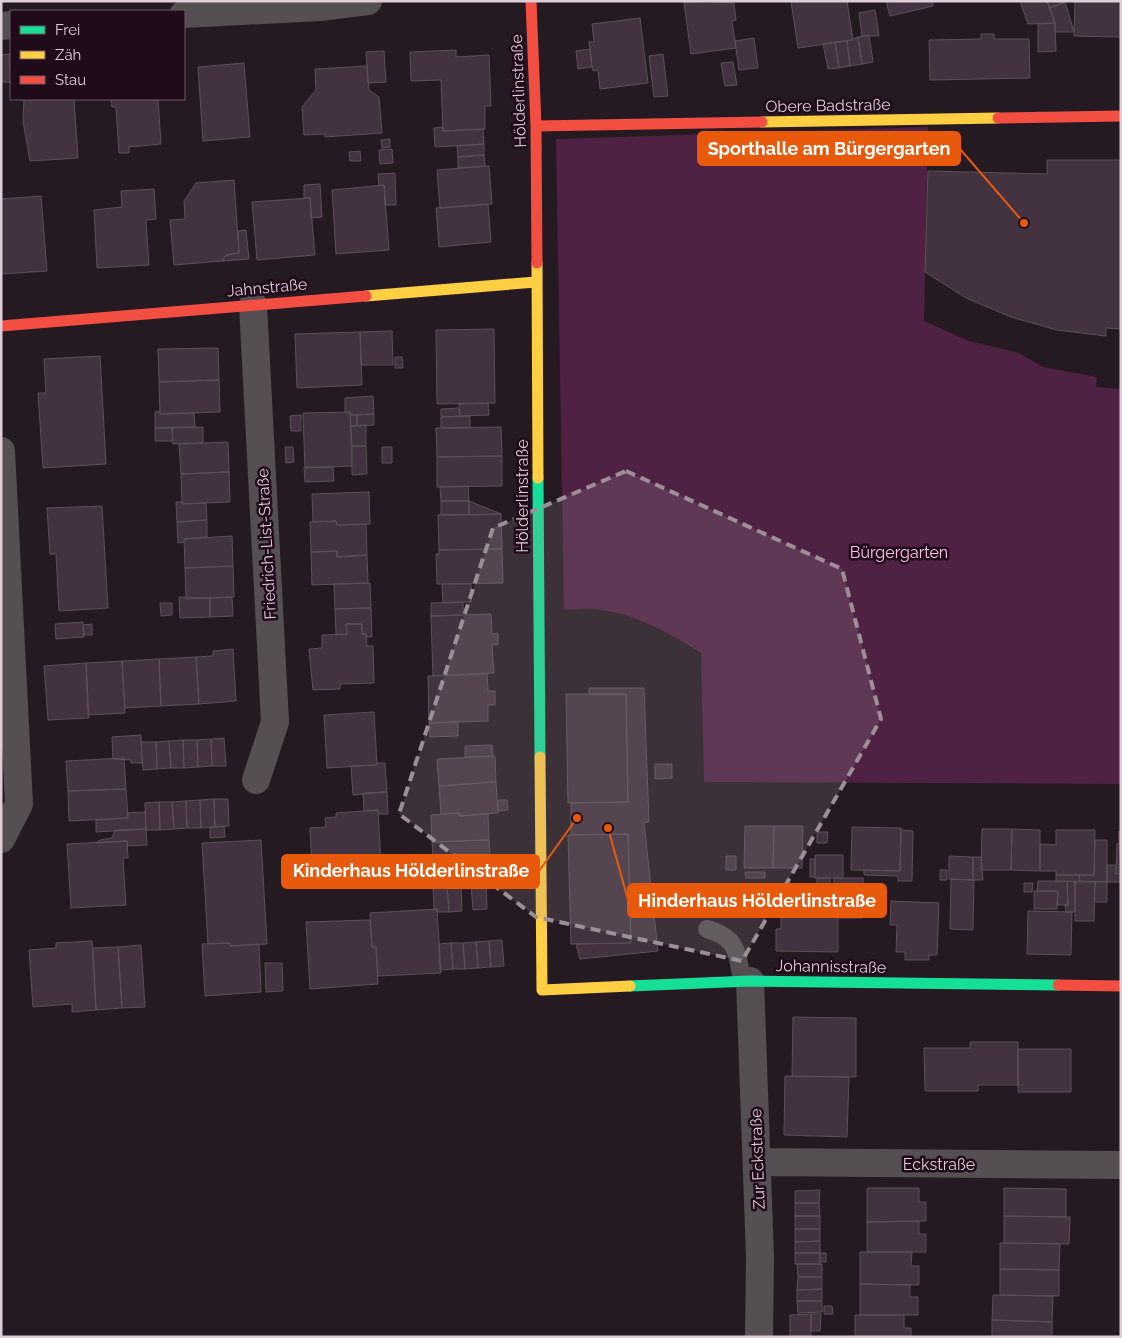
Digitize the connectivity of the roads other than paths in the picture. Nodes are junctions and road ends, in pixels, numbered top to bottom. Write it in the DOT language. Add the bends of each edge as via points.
graph roads {
  1 [pos="368,1"];
  2 [pos="531,1"];
  3 [pos="185,14"];
  4 [pos="1121,116"];
  5 [pos="536,126"];
  6 [pos="536,282"];
  7 [pos="253,305"];
  8 [pos="1,326"];
  9 [pos="1,451"];
  10 [pos="256,780"];
  11 [pos="1,839"];
  12 [pos="707,929"];
  13 [pos="746,981"];
  14 [pos="1121,986"];
  15 [pos="542,990"];
  16 [pos="757,1162"];
  17 [pos="1121,1165"];
  18 [pos="759,1337"];
  1 -- 3 [label="street" via="320,7"];
  2 -- 5 [label="street, Hölderlinstraße"];
  4 -- 5 [label="street, Obere Badstraße"];
  5 -- 6 [label="street, Hölderlinstraße"];
  6 -- 7 [label="street, Jahnstraße"];
  6 -- 15 [label="street, Hölderlinstraße"];
  7 -- 8 [label="street, Jahnstraße"];
  7 -- 10 [label="street, Friedrich-List-Straße" via="275,722"];
  9 -- 11 [label="street" via="19,804"];
  12 -- 13 [label="lane" via="732,942"];
  13 -- 14 [label="street, Johannisstraße"];
  13 -- 15 [label="street, Johannisstraße"];
  13 -- 16 [label="street, Zur Eckstraße"];
  16 -- 17 [label="street, Eckstraße"];
  16 -- 18 [label="street, Zur Eckstraße"];
}
